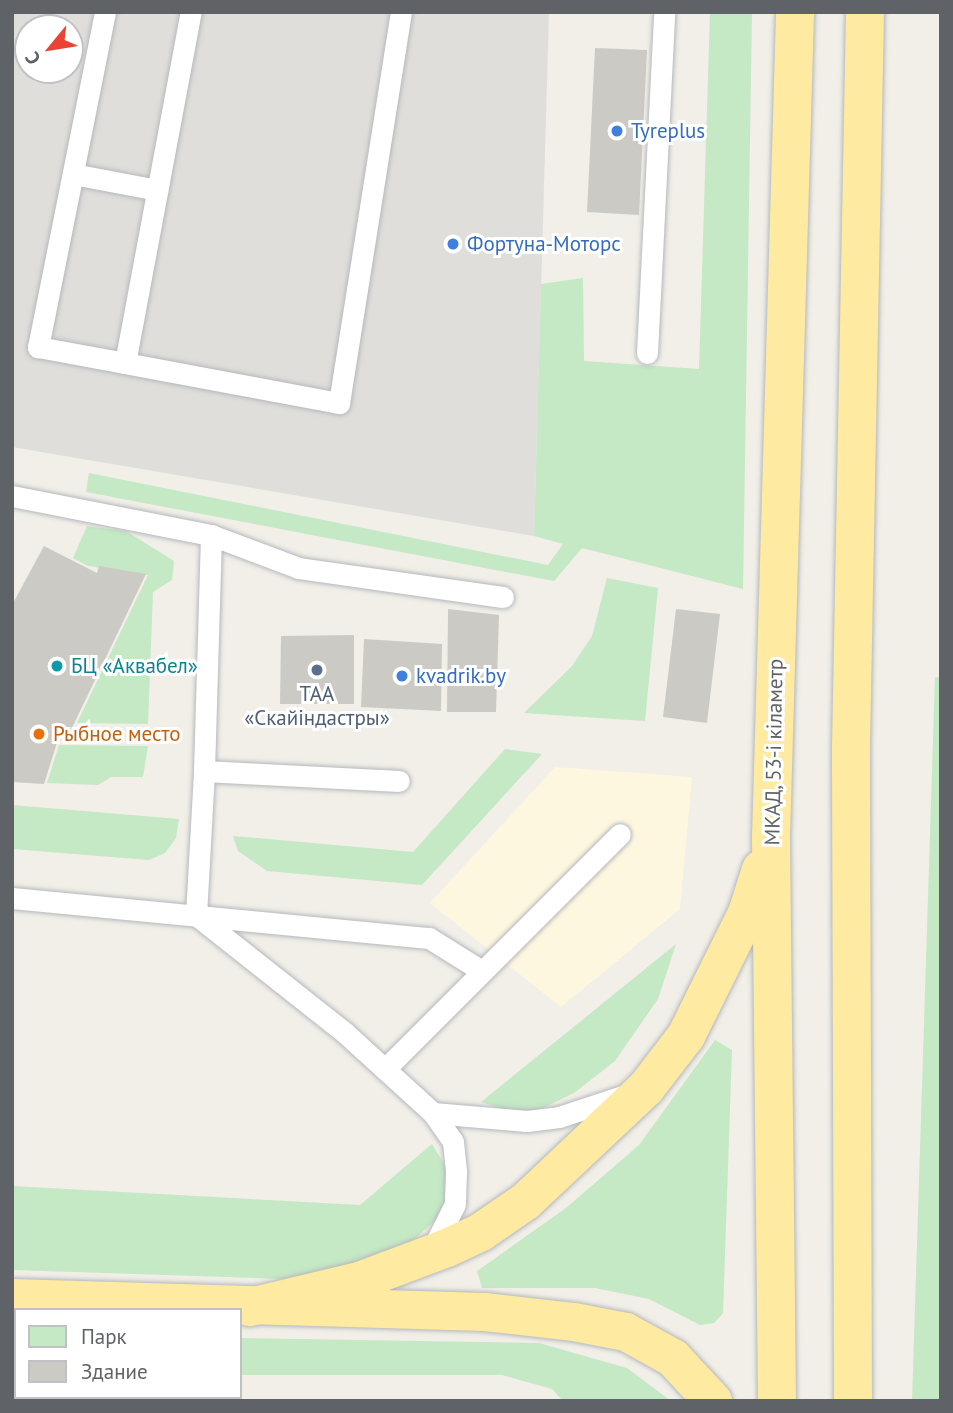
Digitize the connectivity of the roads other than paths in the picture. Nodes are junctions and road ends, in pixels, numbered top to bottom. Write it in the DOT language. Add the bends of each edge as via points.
graph roads {
  1 [pos="105,12"];
  2 [pos="191,12"];
  3 [pos="401,12"];
  4 [pos="664,12"];
  5 [pos="795,12"];
  6 [pos="865,12"];
  7 [pos="73,174"];
  8 [pos="158,190"];
  9 [pos="647,353"];
  10 [pos="125,363"];
  11 [pos="12,496"];
  12 [pos="211,535"];
  13 [pos="503,597"];
  14 [pos="204,771"];
  15 [pos="399,781"];
  16 [pos="620,834"];
  17 [pos="771,837"];
  18 [pos="12,898"];
  19 [pos="196,915"];
  20 [pos="482,971"];
  21 [pos="385,1069"];
  22 [pos="646,1088"];
  23 [pos="433,1113"];
  24 [pos="429,1255"];
  25 [pos="36,1302"];
  26 [pos="250,1307"];
  27 [pos="713,1401"];
  28 [pos="777,1401"];
  29 [pos="853,1401"];
  1 -- 7 [label="lane"];
  2 -- 8 [label="lane"];
  3 -- 10 [label="lane" via="339,403"];
  4 -- 9 [label="lane"];
  5 -- 17 [label="highway, МКАД, 53-і кіламетр"];
  6 -- 29 [label="highway" via="851,747"];
  7 -- 8 [label="lane"];
  7 -- 10 [label="lane" via="38,347"];
  8 -- 10 [label="lane"];
  11 -- 12 [label="lane"];
  12 -- 13 [label="lane" via="299,568"];
  12 -- 14 [label="lane"];
  14 -- 15 [label="lane"];
  14 -- 19 [label="lane"];
  16 -- 20 [label="lane"];
  17 -- 22 [label="highway" via="747,913 721,968 685,1036"];
  17 -- 28 [label="highway, МКАД, 53-і кіламетр"];
  18 -- 19 [label="lane"];
  19 -- 20 [label="lane" via="429,938"];
  19 -- 21 [label="lane"];
  20 -- 21 [label="lane"];
  21 -- 23 [label="lane"];
  22 -- 23 [label="lane" via="595,1107 537,1120"];
  22 -- 24 [label="highway" via="526,1200 481,1232"];
  23 -- 24 [label="lane" via="453,1142 456,1194 447,1228"];
  24 -- 26 [label="highway" via="359,1281"];
  25 -- 26 [label="highway"];
  26 -- 27 [label="highway" via="485,1312 626,1332 673,1358"];
}
